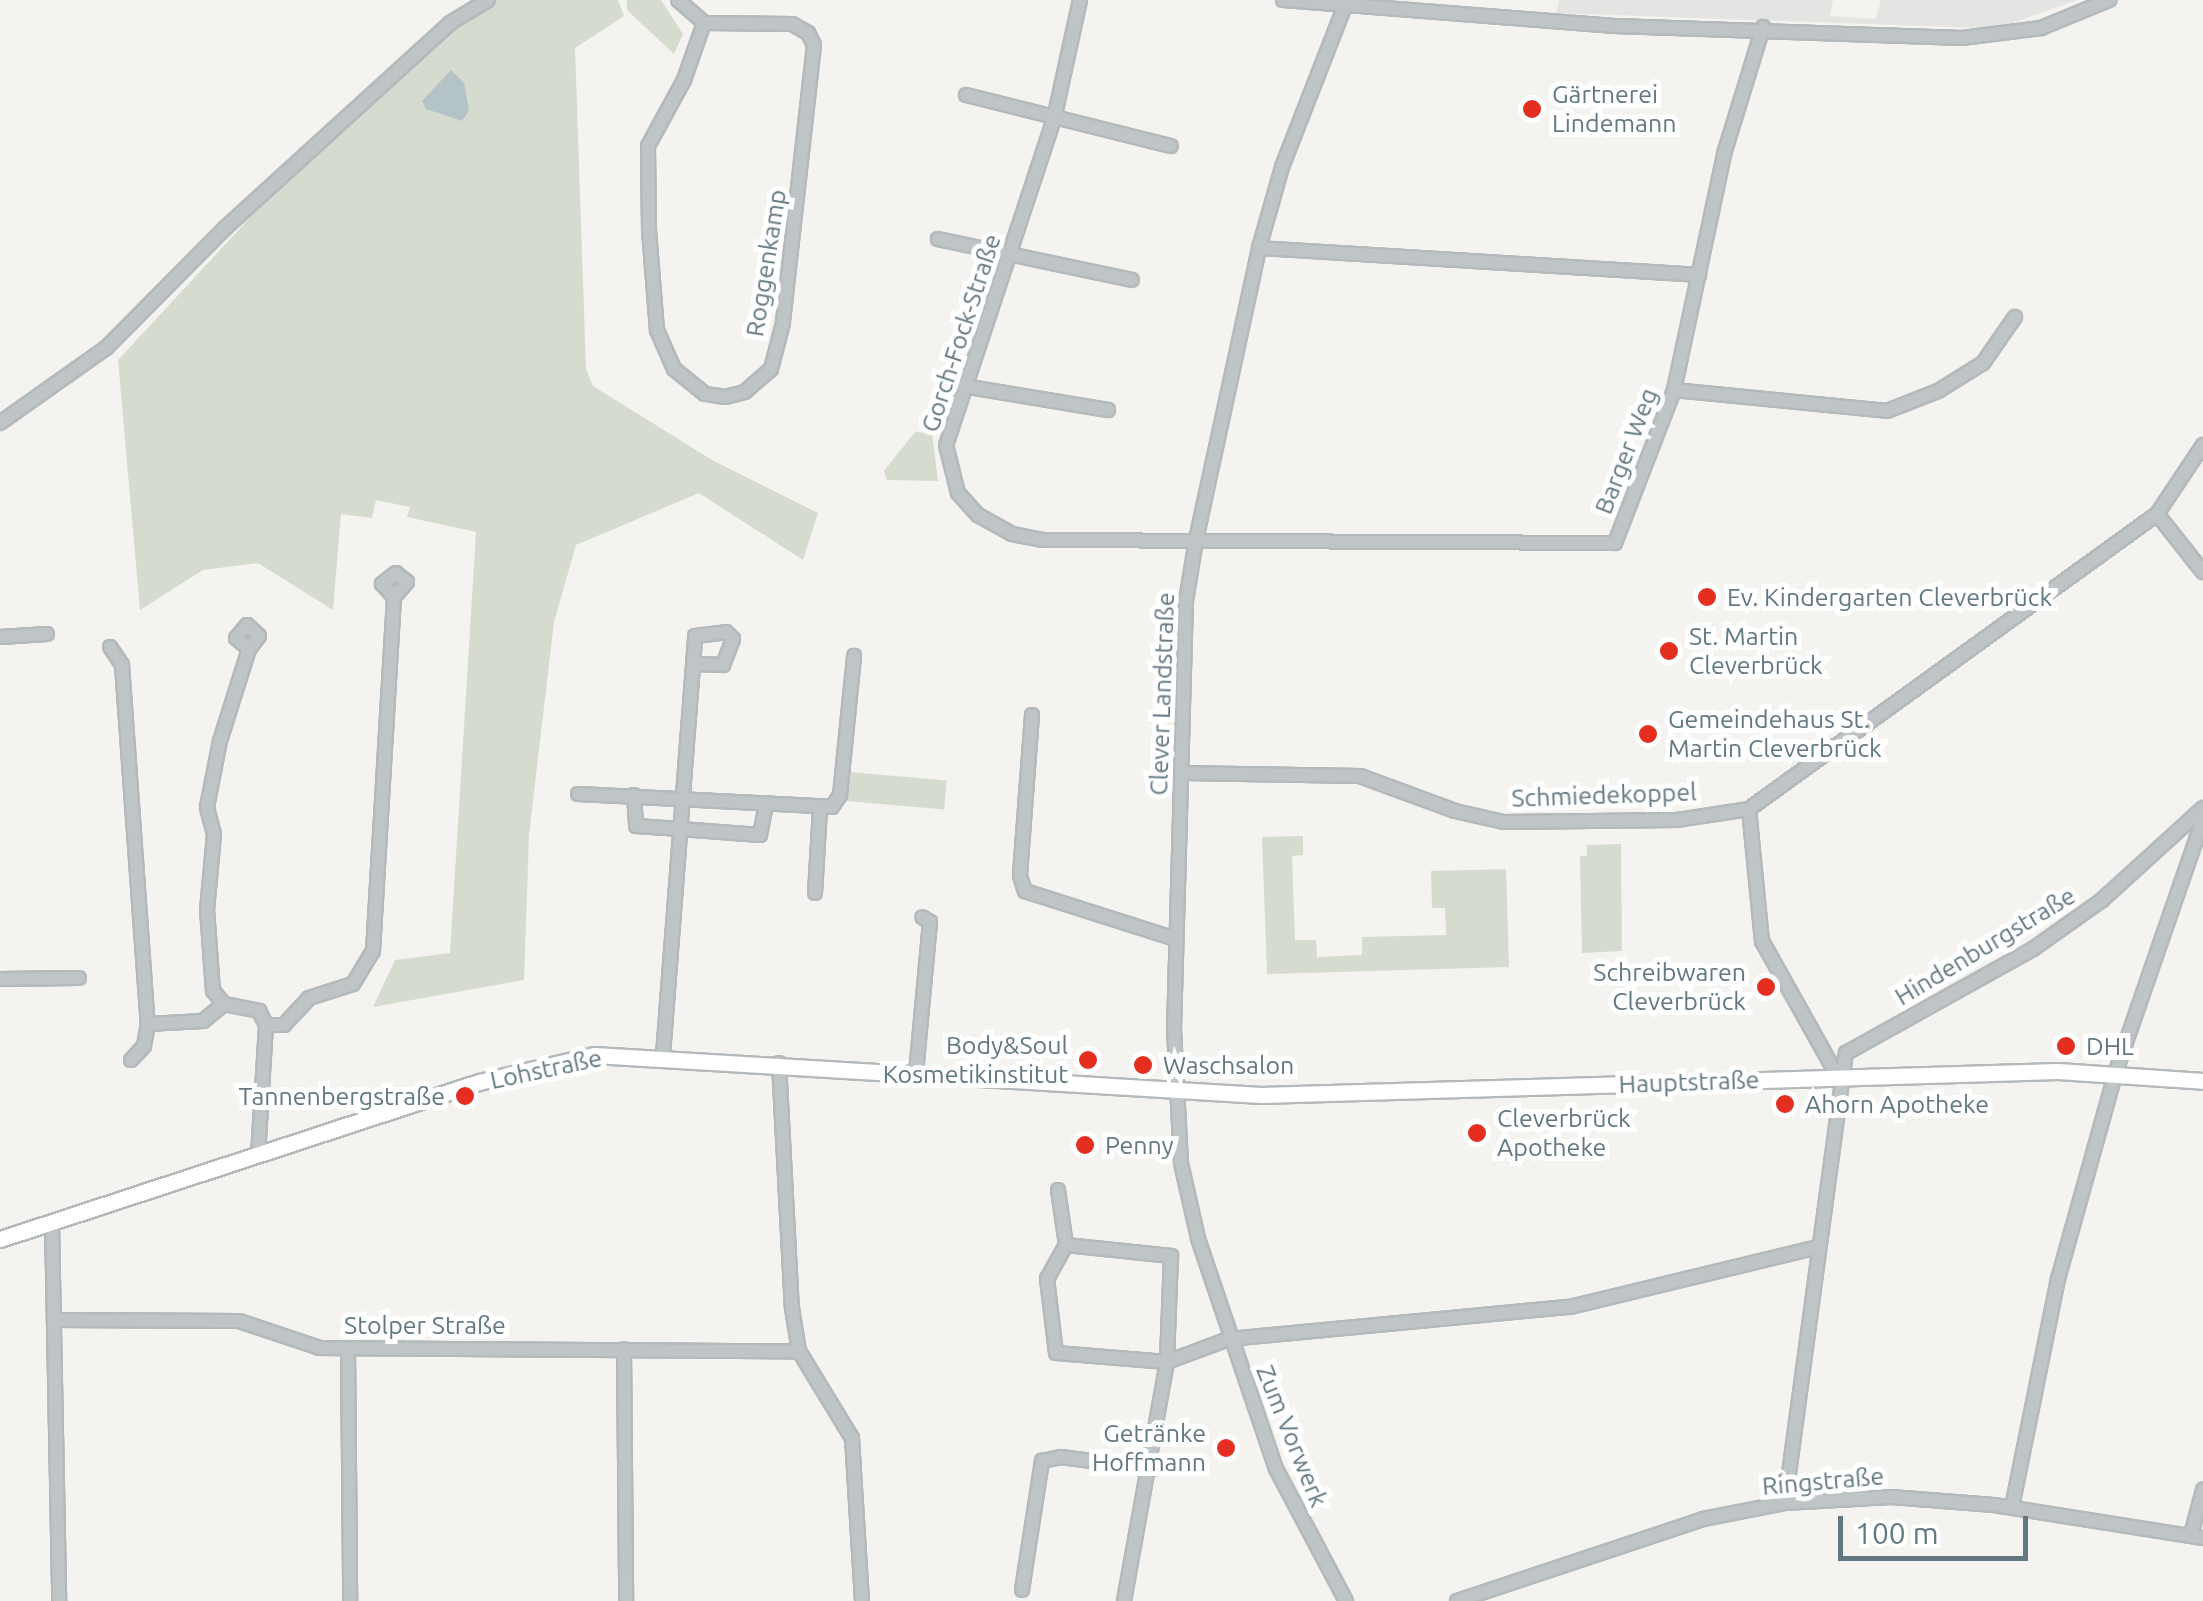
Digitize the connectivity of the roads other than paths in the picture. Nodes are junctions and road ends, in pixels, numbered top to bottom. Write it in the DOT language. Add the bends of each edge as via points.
graph roads {
  1 [pos="488,0"];
  2 [pos="678,0"];
  3 [pos="1080,0"];
  4 [pos="1283,0"];
  5 [pos="2109,0"];
  6 [pos="1344,4"];
  7 [pos="704,23"];
  8 [pos="1764,27"];
  9 [pos="966,96"];
  10 [pos="1054,119"];
  11 [pos="1171,146"];
  12 [pos="938,239"];
  13 [pos="1260,248"];
  14 [pos="1009,258"];
  15 [pos="1699,275"];
  16 [pos="1132,280"];
  17 [pos="2015,316"];
  18 [pos="964,386"];
  19 [pos="1674,390"];
  20 [pos="1108,410"];
  21 [pos="0,423"];
  22 [pos="2203,445"];
  23 [pos="2157,514"];
  24 [pos="1196,540"];
  25 [pos="2203,572"];
  26 [pos="394,597"];
  27 [pos="47,634"];
  28 [pos="0,637"];
  29 [pos="110,647"];
  30 [pos="249,648"];
  31 [pos="854,656"];
  32 [pos="693,664"];
  33 [pos="1032,715"];
  34 [pos="1182,773"];
  35 [pos="578,794"];
  36 [pos="634,795"];
  37 [pos="682,798"];
  38 [pos="766,805"];
  39 [pos="2203,808"];
  40 [pos="1748,809"];
  41 [pos="820,810"];
  42 [pos="2203,820"];
  43 [pos="680,829"];
  44 [pos="815,892"];
  45 [pos="922,917"];
  46 [pos="1174,939"];
  47 [pos="0,978"];
  48 [pos="79,978"];
  49 [pos="224,1004"];
  50 [pos="148,1024"];
  51 [pos="266,1025"];
  52 [pos="663,1055"];
  53 [pos="131,1060"];
  54 [pos="779,1064"];
  55 [pos="2116,1070"];
  56 [pos="916,1073"];
  57 [pos="1838,1076"];
  58 [pos="2203,1081"];
  59 [pos="1175,1092"];
  60 [pos="258,1156"];
  61 [pos="1058,1190"];
  62 [pos="52,1223"];
  63 [pos="0,1239"];
  64 [pos="1066,1244"];
  65 [pos="1818,1247"];
  66 [pos="56,1320"];
  67 [pos="1230,1339"];
  68 [pos="348,1348"];
  69 [pos="624,1349"];
  70 [pos="799,1351"];
  71 [pos="1167,1362"];
  72 [pos="1152,1469"];
  73 [pos="2203,1490"];
  74 [pos="1785,1503"];
  75 [pos="2012,1506"];
  76 [pos="2197,1536"];
  77 [pos="1022,1590"];
  78 [pos="59,1601"];
  79 [pos="350,1601"];
  80 [pos="626,1601"];
  81 [pos="862,1601"];
  82 [pos="1124,1601"];
  83 [pos="1346,1601"];
  84 [pos="1457,1601"];
  1 -- 21 [label="street" via="450,23 224,229 106,348"];
  2 -- 7 [label="street"];
  3 -- 10 [label="street, Gorch-Fock-Straße"];
  4 -- 6 [label="street"];
  5 -- 8 [label="street" via="2007,36"];
  6 -- 8 [label="street" via="1615,26"];
  6 -- 13 [label="street, Clever Landstraße"];
  7 -- 7 [label="street, Roggenkamp" via="684,80 648,146 649,230 657,330 674,370 705,394 725,397 745,392 771,368 783,323 814,45 808,32 792,24"];
  8 -- 15 [label="street, Barger Weg" via="1724,154"];
  9 -- 10 [label="street"];
  10 -- 11 [label="street"];
  10 -- 14 [label="street, Gorch-Fock-Straße"];
  12 -- 14 [label="street"];
  13 -- 15 [label="street"];
  13 -- 24 [label="street, Clever Landstraße"];
  14 -- 16 [label="street"];
  14 -- 18 [label="street, Gorch-Fock-Straße"];
  15 -- 19 [label="street, Barger Weg"];
  17 -- 19 [label="street" via="1983,363 1888,411"];
  18 -- 20 [label="street"];
  18 -- 24 [label="street, Gorch-Fock-Straße" via="946,444 958,493 978,516 1012,534 1043,540"];
  19 -- 24 [label="street, Barger Weg" via="1615,543"];
  22 -- 23 [label="street, Schmiedekoppel"];
  23 -- 25 [label="street"];
  23 -- 40 [label="street, Schmiedekoppel"];
  24 -- 34 [label="street, Clever Landstraße" via="1186,601"];
  26 -- 51 [label="street" via="373,950 353,984 309,998 284,1025"];
  27 -- 28 [label="street"];
  29 -- 50 [label="street" via="122,665"];
  30 -- 49 [label="street" via="207,807 214,834 207,910 212,991"];
  31 -- 41 [label="street" via="840,795"];
  32 -- 37 [label="street"];
  33 -- 46 [label="street" via="1020,876 1025,891"];
  34 -- 40 [label="street, Schmiedekoppel" via="1360,776 1456,812 1504,822 1678,820"];
  34 -- 46 [label="street, Clever Landstraße"];
  35 -- 36 [label="street"];
  36 -- 37 [label="street"];
  36 -- 43 [label="street" via="636,826"];
  37 -- 38 [label="street"];
  37 -- 43 [label="street"];
  38 -- 41 [label="street"];
  38 -- 43 [label="street" via="760,835"];
  39 -- 57 [label="street, Hindenburgstraße" via="2102,900 2033,949 1846,1054"];
  40 -- 57 [label="street" via="1762,941"];
  41 -- 44 [label="street"];
  42 -- 55 [label="street"];
  43 -- 52 [label="street"];
  45 -- 56 [label="street" via="930,922"];
  46 -- 59 [label="street, Clever Landstraße"];
  47 -- 48 [label="street"];
  49 -- 50 [label="street" via="203,1021"];
  49 -- 51 [label="street" via="250,1006"];
  50 -- 53 [label="street" via="144,1046"];
  51 -- 60 [label="street"];
  52 -- 54 [label="main road, Lohstraße"];
  52 -- 60 [label="main road, Lohstraße" via="594,1055 518,1071"];
  54 -- 56 [label="main road, Lohstraße"];
  54 -- 70 [label="street"];
  55 -- 57 [label="main road, Hauptstraße"];
  55 -- 58 [label="main road, Hauptstraße"];
  55 -- 75 [label="street" via="2058,1279"];
  56 -- 59 [label="main road, Lohstraße"];
  57 -- 59 [label="main road, Hauptstraße" via="1369,1094"];
  57 -- 65 [label="street"];
  59 -- 67 [label="street, Clever Landstraße" via="1186,1191"];
  60 -- 62 [label="main road, Lohstraße"];
  61 -- 64 [label="street"];
  62 -- 63 [label="main road, Lohstraße"];
  62 -- 66 [label="street"];
  64 -- 71 [label="street" via="1171,1256"];
  64 -- 71 [label="street" via="1047,1279 1056,1353"];
  65 -- 67 [label="street" via="1570,1307"];
  65 -- 74 [label="street"];
  66 -- 68 [label="street, Stolper Straße" via="240,1321 305,1344"];
  66 -- 78 [label="street"];
  67 -- 71 [label="street"];
  67 -- 83 [label="street, Zum Vorwerk" via="1276,1469"];
  68 -- 69 [label="street, Stolper Straße"];
  68 -- 79 [label="street"];
  69 -- 70 [label="street, Stolper Straße"];
  69 -- 80 [label="street"];
  70 -- 81 [label="street" via="852,1438"];
  71 -- 72 [label="street"];
  72 -- 77 [label="street" via="1062,1457 1042,1461"];
  72 -- 82 [label="street"];
  73 -- 76 [label="street"];
  74 -- 75 [label="street, Ringstraße" via="1891,1497"];
  74 -- 84 [label="street, Ringstraße" via="1703,1519"];
  75 -- 76 [label="street, Ringstraße"];
}
